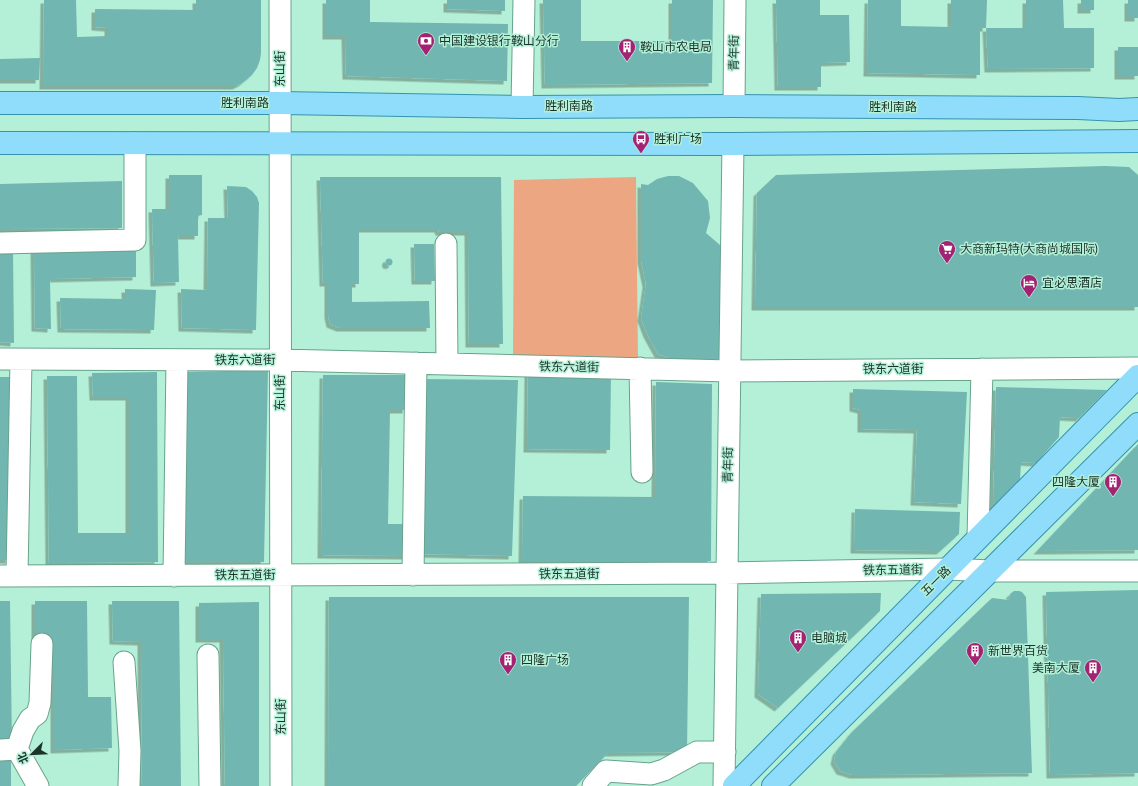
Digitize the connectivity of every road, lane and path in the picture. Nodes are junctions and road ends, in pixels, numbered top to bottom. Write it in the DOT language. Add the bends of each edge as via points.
graph roads {
  1 [pos="280,0"];
  2 [pos="524,0"];
  3 [pos="735,0"];
  4 [pos="0,103"];
  5 [pos="280,103"];
  6 [pos="734,106"];
  7 [pos="522,107"];
  8 [pos="1132,110"];
  9 [pos="1136,140"];
  10 [pos="0,143"];
  11 [pos="134,143"];
  12 [pos="280,143"];
  13 [pos="733,144"];
  14 [pos="0,243"];
  15 [pos="446,244"];
  16 [pos="0,360"];
  17 [pos="21,360"];
  18 [pos="177,360"];
  19 [pos="280,360"];
  20 [pos="416,363"];
  21 [pos="446,364"];
  22 [pos="640,368"];
  23 [pos="1138,368"];
  24 [pos="982,369"];
  25 [pos="730,370"];
  26 [pos="1138,376"];
  27 [pos="1138,424"];
  28 [pos="642,472"];
  29 [pos="978,538"];
  30 [pos="948,569"];
  31 [pos="990,571"];
  32 [pos="1138,571"];
  33 [pos="726,573"];
  34 [pos="281,575"];
  35 [pos="413,575"];
  36 [pos="9,576"];
  37 [pos="174,576"];
  38 [pos="42,644"];
  39 [pos="208,654"];
  40 [pos="124,662"];
  41 [pos="8,749"];
  42 [pos="725,752"];
  43 [pos="38,786"];
  44 [pos="129,786"];
  45 [pos="210,786"];
  46 [pos="281,786"];
  47 [pos="593,786"];
  48 [pos="724,786"];
  49 [pos="734,786"];
  50 [pos="773,786"];
  1 -- 5 [label="street, 东山街"];
  2 -- 7 [label="street"];
  3 -- 6 [label="street, 青年街"];
  4 -- 5 [label="main road, 胜利南路"];
  5 -- 7 [label="main road, 胜利南路"];
  5 -- 12 [label="street, 东山街"];
  6 -- 7 [label="main road, 胜利南路"];
  6 -- 8 [label="main road, 胜利南路"];
  9 -- 13 [label="main road"];
  10 -- 11 [label="main road"];
  11 -- 12 [label="main road"];
  11 -- 14 [label="street" via="135,240"];
  12 -- 13 [label="main road"];
  12 -- 19 [label="street, 东山街"];
  13 -- 25 [label="street, 青年街"];
  15 -- 21 [label="street"];
  16 -- 17 [label="street, 铁东六道街"];
  17 -- 18 [label="street, 铁东六道街"];
  17 -- 36 [label="street"];
  18 -- 19 [label="street, 铁东六道街"];
  18 -- 37 [label="street"];
  19 -- 20 [label="street, 铁东六道街"];
  19 -- 34 [label="street, 东山街"];
  20 -- 21 [label="street, 铁东六道街"];
  20 -- 35 [label="street"];
  21 -- 22 [label="street, 铁东六道街"];
  22 -- 25 [label="street, 铁东六道街"];
  22 -- 28 [label="street"];
  23 -- 24 [label="street, 铁东六道街"];
  24 -- 25 [label="street, 铁东六道街"];
  24 -- 29 [label="street"];
  25 -- 33 [label="street, 青年街"];
  26 -- 29 [label="main road, 五一路"];
  27 -- 31 [label="main road"];
  29 -- 30 [label="main road, 五一路"];
  30 -- 31 [label="street, 铁东五道街"];
  30 -- 33 [label="street, 铁东五道街"];
  30 -- 49 [label="main road, 五一路"];
  31 -- 32 [label="street, 铁东五道街"];
  31 -- 50 [label="main road"];
  33 -- 35 [label="street, 铁东五道街"];
  33 -- 42 [label="street, 青年街"];
  34 -- 35 [label="street, 铁东五道街"];
  34 -- 37 [label="street, 铁东五道街"];
  34 -- 46 [label="street, 东山街"];
  36 -- 37 [label="street, 铁东五道街"];
  38 -- 41 [label="street" via="40,703 37,714 30,719 23,732"];
  39 -- 45 [label="street"];
  40 -- 44 [label="street" via="130,751"];
  41 -- 43 [label="street"];
  42 -- 47 [label="street" via="697,752 664,770 651,774 606,771"];
  42 -- 48 [label="street, 青年街"];
}
